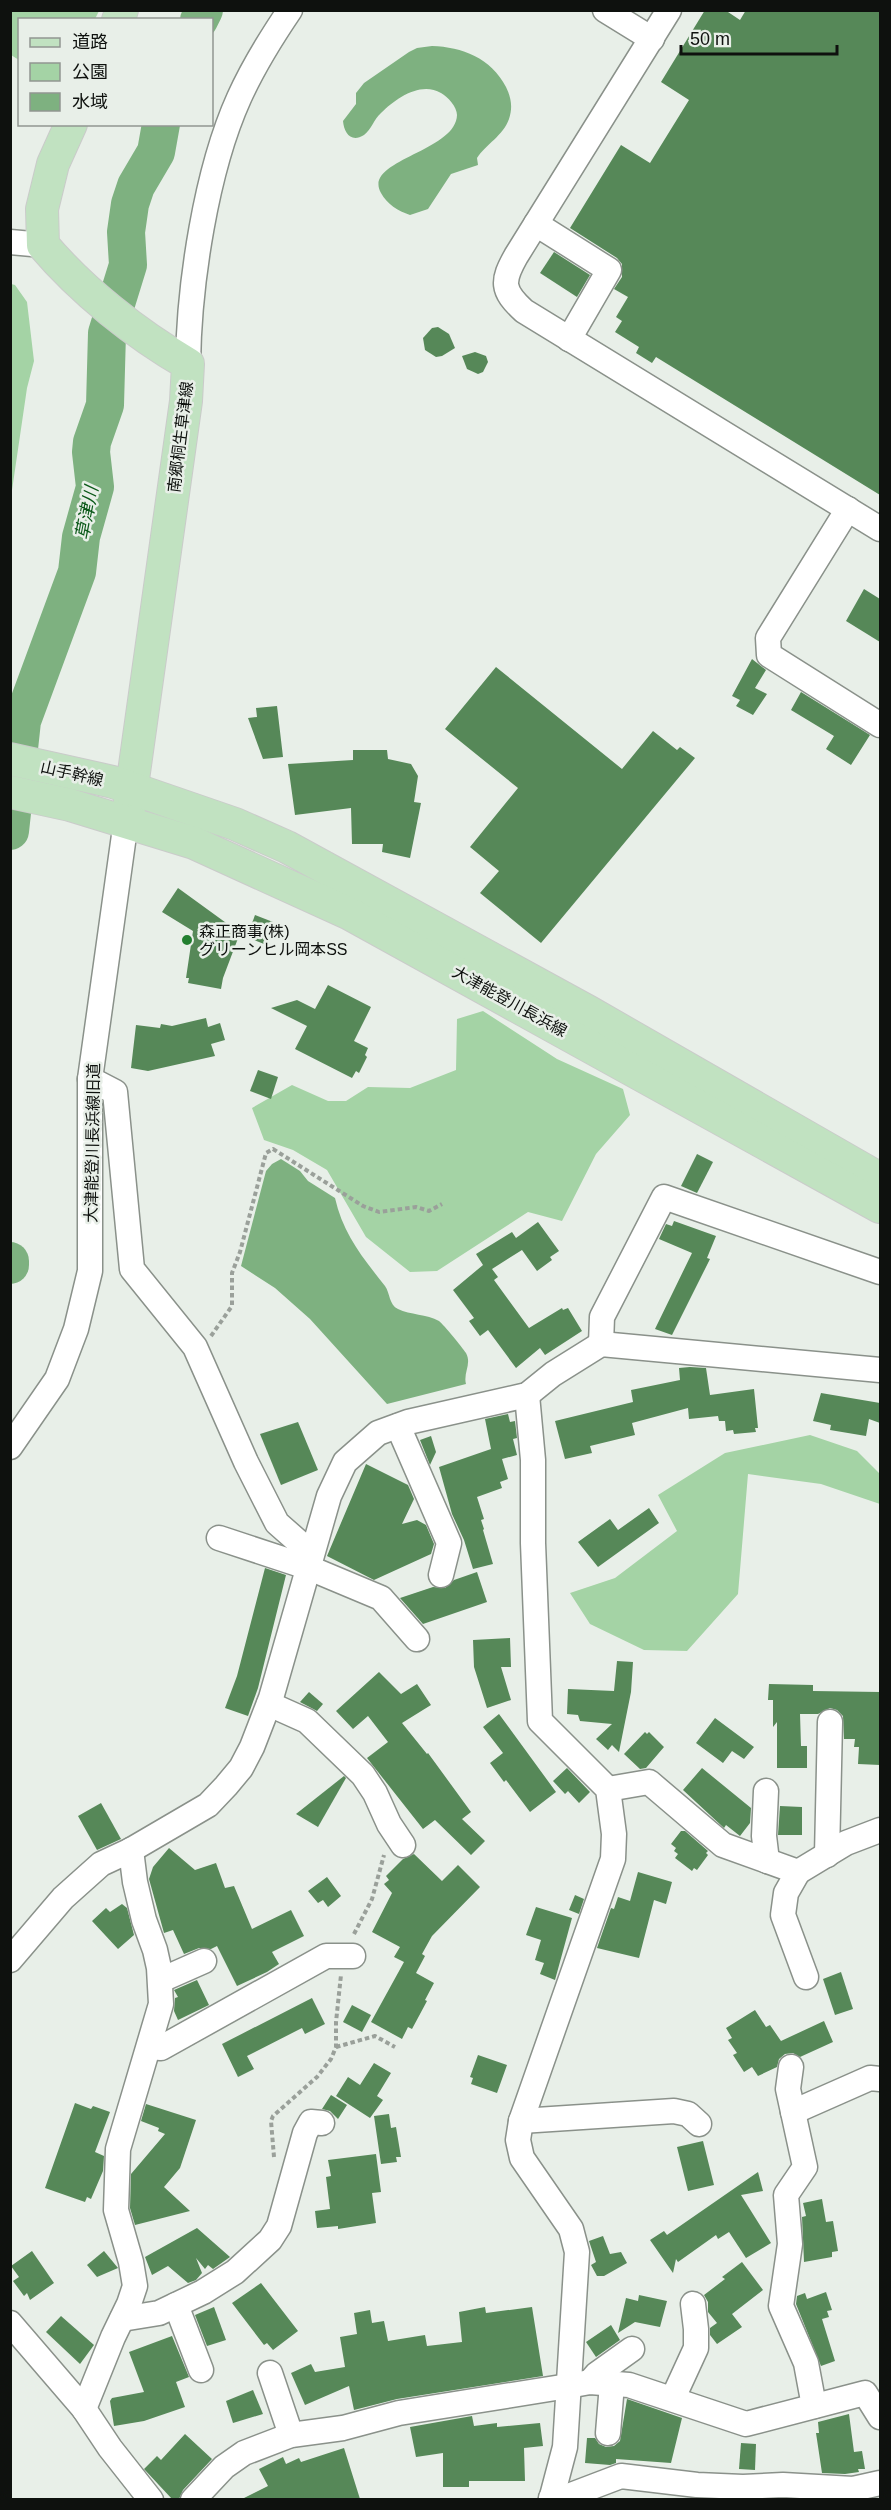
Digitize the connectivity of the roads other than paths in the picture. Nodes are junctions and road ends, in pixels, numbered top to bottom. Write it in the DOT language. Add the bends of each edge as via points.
graph roads {
  1 [pos="290,10"];
  2 [pos="606,10"];
  3 [pos="669,10"];
  4 [pos="652,39"];
  5 [pos="70,126"];
  6 [pos="536,224"];
  7 [pos="10,242"];
  8 [pos="43,245"];
  9 [pos="569,339"];
  10 [pos="188,364"];
  11 [pos="848,509"];
  12 [pos="880,530"];
  13 [pos="880,725"];
  14 [pos="10,759"];
  15 [pos="132,789"];
  16 [pos="10,792"];
  17 [pos="126,821"];
  18 [pos="90,1079"];
  19 [pos="880,1179"];
  20 [pos="880,1207"];
  21 [pos="880,1272"];
  22 [pos="600,1344"];
  23 [pos="880,1370"];
  24 [pos="526,1395"];
  25 [pos="398,1426"];
  26 [pos="10,1447"];
  27 [pos="219,1538"];
  28 [pos="309,1560"];
  29 [pos="441,1575"];
  30 [pos="417,1640"];
  31 [pos="269,1704"];
  32 [pos="830,1722"];
  33 [pos="608,1789"];
  34 [pos="766,1791"];
  35 [pos="880,1830"];
  36 [pos="404,1845"];
  37 [pos="131,1850"];
  38 [pos="827,1855"];
  39 [pos="767,1861"];
  40 [pos="798,1872"];
  41 [pos="349,1955"];
  42 [pos="10,1960"];
  43 [pos="204,1960"];
  44 [pos="806,1977"];
  45 [pos="161,1980"];
  46 [pos="149,2047"];
  47 [pos="791,2067"];
  48 [pos="880,2079"];
  49 [pos="792,2112"];
  50 [pos="521,2121"];
  51 [pos="322,2123"];
  52 [pos="699,2124"];
  53 [pos="693,2304"];
  54 [pos="176,2305"];
  55 [pos="122,2319"];
  56 [pos="10,2323"];
  57 [pos="632,2349"];
  58 [pos="201,2370"];
  59 [pos="270,2373"];
  60 [pos="590,2384"];
  61 [pos="873,2388"];
  62 [pos="673,2398"];
  63 [pos="814,2406"];
  64 [pos="84,2409"];
  65 [pos="880,2417"];
  66 [pos="608,2433"];
  67 [pos="291,2435"];
  68 [pos="880,2483"];
  69 [pos="151,2499"];
  70 [pos="193,2499"];
  71 [pos="551,2499"];
  1 -- 10 [label="street" via="256,64 224,140 202,228 188,329"];
  2 -- 4 [label="street"];
  3 -- 4 [label="street"];
  4 -- 6 [label="street"];
  5 -- 8 [label="main road" via="53,164 42,209"];
  6 -- 9 [label="street" via="505,276 506,289 524,311"];
  6 -- 9 [label="street" via="609,270"];
  7 -- 8 [label="street"];
  8 -- 10 [label="main road, 南郷桐生草津線" via="78,281 155,344"];
  9 -- 11 [label="street"];
  10 -- 15 [label="main road, 南郷桐生草津線"];
  11 -- 12 [label="street"];
  11 -- 13 [label="street" via="768,638 769,655"];
  14 -- 15 [label="main road, 山手幹線"];
  15 -- 17 [label="main road, 南郷桐生草津線"];
  15 -- 19 [label="main road, 大津能登川長浜線" via="235,824 327,868"];
  16 -- 17 [label="main road, 山手幹線"];
  17 -- 18 [label="street, 大津能登川長浜線旧道"];
  17 -- 20 [label="main road, 大津能登川長浜線" via="213,851 350,914"];
  18 -- 26 [label="street, 大津能登川長浜線旧道" via="90,1271 76,1329 57,1379"];
  18 -- 28 [label="street" via="115,1092 132,1269 195,1347 277,1522"];
  21 -- 22 [label="street" via="664,1197 602,1317"];
  22 -- 23 [label="street"];
  22 -- 24 [label="street"];
  24 -- 25 [label="street"];
  24 -- 33 [label="street" via="533,1460 540,1721"];
  25 -- 28 [label="street" via="378,1433 345,1461 329,1496"];
  25 -- 29 [label="street" via="449,1543"];
  27 -- 28 [label="street"];
  28 -- 30 [label="street" via="381,1598"];
  28 -- 31 [label="street"];
  31 -- 36 [label="street" via="307,1721 330,1740 363,1775"];
  31 -- 37 [label="street" via="241,1768 226,1786 208,1804"];
  32 -- 38 [label="street"];
  33 -- 39 [label="street" via="650,1782 723,1845"];
  33 -- 50 [label="street" via="613,1859"];
  34 -- 39 [label="street"];
  35 -- 38 [label="street"];
  37 -- 42 [label="street" via="101,1864 63,1898"];
  37 -- 45 [label="street" via="137,1892"];
  38 -- 40 [label="street"];
  39 -- 40 [label="street"];
  40 -- 44 [label="street" via="786,1893 783,1915"];
  41 -- 46 [label="street" via="327,1956 161,2048"];
  43 -- 45 [label="street"];
  45 -- 46 [label="street" via="161,2004"];
  46 -- 55 [label="street" via="118,2149 116,2210 135,2286"];
  47 -- 49 [label="street" via="788,2089"];
  48 -- 49 [label="street" via="870,2078"];
  49 -- 63 [label="street" via="805,2167 786,2195 790,2244 781,2306 806,2363"];
  50 -- 52 [label="street" via="674,2111 688,2114"];
  50 -- 60 [label="street" via="518,2139 522,2158 571,2229 577,2252"];
  51 -- 54 [label="street" via="311,2122 304,2133 279,2226 270,2240 235,2272"];
  53 -- 62 [label="street" via="696,2348"];
  54 -- 55 [label="street" via="159,2313"];
  54 -- 58 [label="street"];
  55 -- 64 [label="street"];
  56 -- 64 [label="street"];
  57 -- 60 [label="street" via="597,2373"];
  59 -- 67 [label="street"];
  60 -- 62 [label="street" via="629,2385"];
  60 -- 66 [label="street"];
  60 -- 67 [label="street" via="399,2413 343,2428"];
  60 -- 71 [label="street" via="565,2447"];
  61 -- 63 [label="street"];
  61 -- 65 [label="street"];
  62 -- 63 [label="street" via="746,2424"];
  64 -- 69 [label="street"];
  67 -- 70 [label="street" via="244,2453"];
  68 -- 71 [label="street" via="853,2489 731,2486 621,2476"];
}
